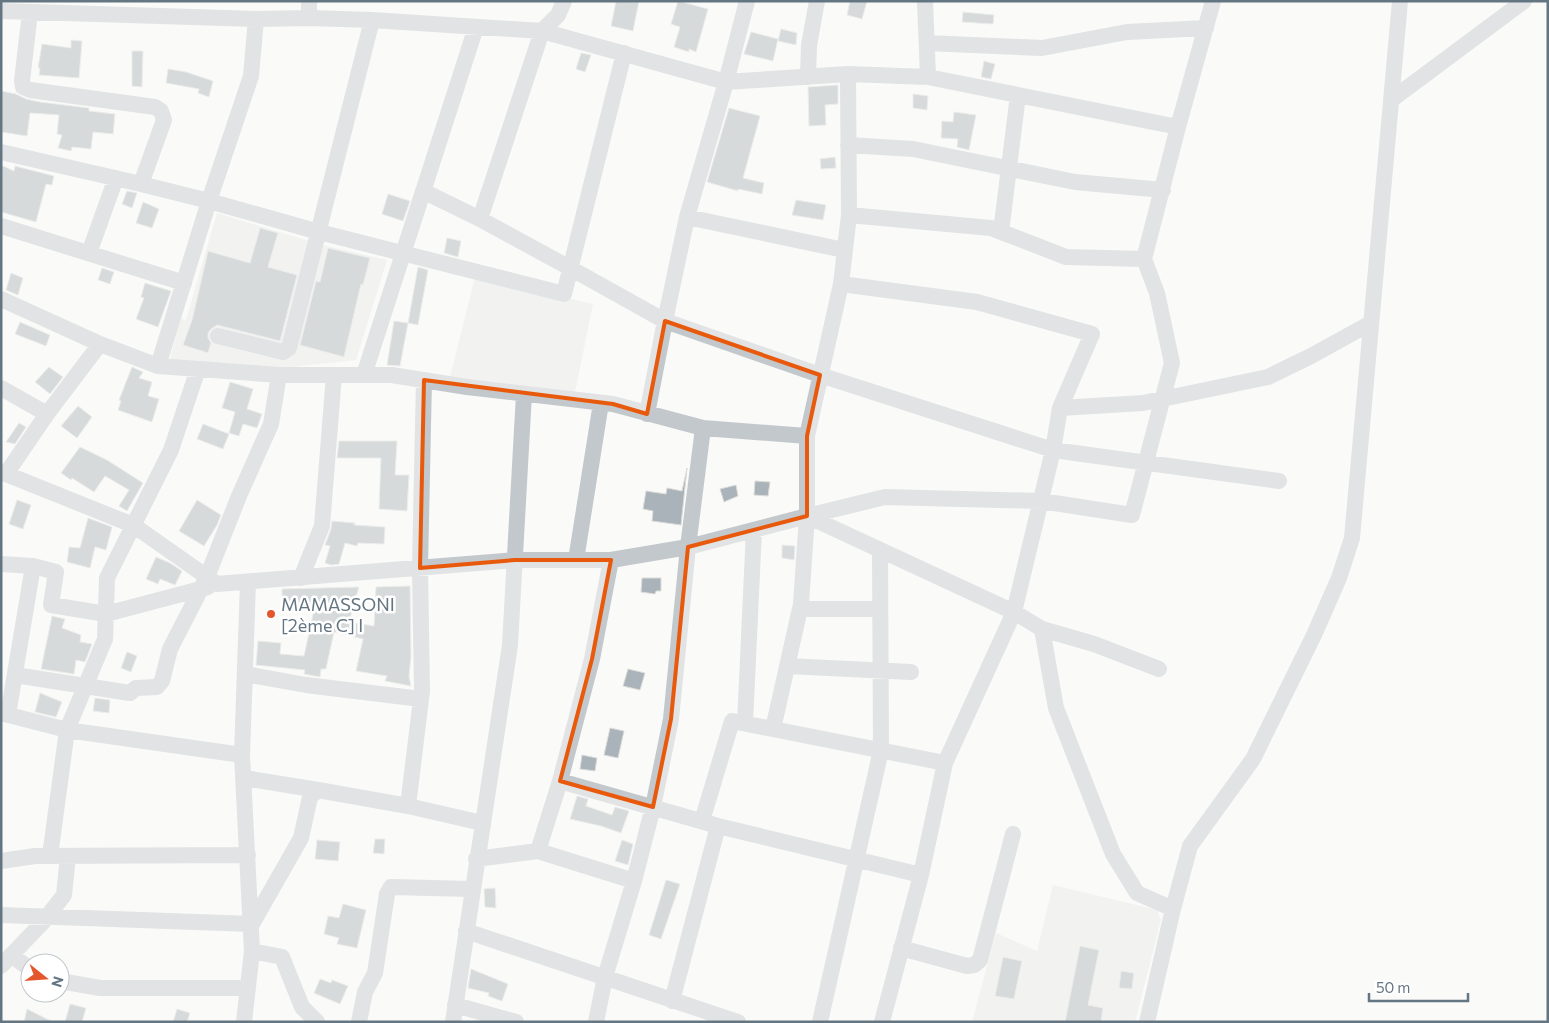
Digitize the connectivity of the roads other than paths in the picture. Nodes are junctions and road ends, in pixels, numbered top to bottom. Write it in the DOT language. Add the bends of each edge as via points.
graph roads {
  1 [pos="309,1"];
  2 [pos="564,1"];
  3 [pos="747,1"];
  4 [pos="816,1"];
  5 [pos="925,1"];
  6 [pos="1213,1"];
  7 [pos="1400,1"];
  8 [pos="1524,1"];
  9 [pos="86,8"];
  10 [pos="1,12"];
  11 [pos="30,12"];
  12 [pos="309,18"];
  13 [pos="256,19"];
  14 [pos="372,20"];
  15 [pos="476,27"];
  16 [pos="1206,28"];
  17 [pos="542,31"];
  18 [pos="927,44"];
  19 [pos="624,53"];
  20 [pos="848,74"];
  21 [pos="808,76"];
  22 [pos="928,77"];
  23 [pos="726,82"];
  24 [pos="1018,95"];
  25 [pos="1391,100"];
  26 [pos="1178,127"];
  27 [pos="848,145"];
  28 [pos="1,152"];
  29 [pos="1009,168"];
  30 [pos="116,178"];
  31 [pos="141,184"];
  32 [pos="1163,190"];
  33 [pos="423,191"];
  34 [pos="209,201"];
  35 [pos="849,215"];
  36 [pos="687,217"];
  37 [pos="480,219"];
  38 [pos="1,226"];
  39 [pos="319,232"];
  40 [pos="1001,232"];
  41 [pos="844,250"];
  42 [pos="89,253"];
  43 [pos="403,254"];
  44 [pos="1144,259"];
  45 [pos="570,268"];
  46 [pos="184,283"];
  47 [pos="840,284"];
  48 [pos="1,300"];
  49 [pos="665,321"];
  50 [pos="1371,323"];
  51 [pos="218,336"];
  52 [pos="100,344"];
  53 [pos="158,366"];
  54 [pos="198,369"];
  55 [pos="279,375"];
  56 [pos="334,375"];
  57 [pos="364,375"];
  58 [pos="820,375"];
  59 [pos="424,380"];
  60 [pos="1,388"];
  61 [pos="524,394"];
  62 [pos="1163,399"];
  63 [pos="602,403"];
  64 [pos="1060,408"];
  65 [pos="47,414"];
  66 [pos="648,414"];
  67 [pos="703,428"];
  68 [pos="807,436"];
  69 [pos="1053,450"];
  70 [pos="1146,464"];
  71 [pos="4,473"];
  72 [pos="1279,481"];
  73 [pos="1041,501"];
  74 [pos="808,516"];
  75 [pos="133,525"];
  76 [pos="754,530"];
  77 [pos="688,547"];
  78 [pos="880,550"];
  79 [pos="515,560"];
  80 [pos="576,560"];
  81 [pos="611,560"];
  82 [pos="1,564"];
  83 [pos="33,566"];
  84 [pos="420,568"];
  85 [pos="301,578"];
  86 [pos="248,582"];
  87 [pos="209,583"];
  88 [pos="800,609"];
  89 [pos="880,609"];
  90 [pos="1014,612"];
  91 [pos="106,614"];
  92 [pos="1042,629"];
  93 [pos="787,666"];
  94 [pos="1159,669"];
  95 [pos="881,671"];
  96 [pos="911,672"];
  97 [pos="15,674"];
  98 [pos="245,674"];
  99 [pos="86,686"];
  100 [pos="421,699"];
  101 [pos="5,714"];
  102 [pos="745,723"];
  103 [pos="773,729"];
  104 [pos="67,730"];
  105 [pos="881,750"];
  106 [pos="242,755"];
  107 [pos="945,763"];
  108 [pos="244,778"];
  109 [pos="560,781"];
  110 [pos="318,790"];
  111 [pos="408,806"];
  112 [pos="653,807"];
  113 [pos="702,821"];
  114 [pos="482,823"];
  115 [pos="718,826"];
  116 [pos="1013,834"];
  117 [pos="538,851"];
  118 [pos="248,855"];
  119 [pos="50,856"];
  120 [pos="68,856"];
  121 [pos="476,859"];
  122 [pos="856,859"];
  123 [pos="1,860"];
  124 [pos="921,875"];
  125 [pos="634,880"];
  126 [pos="472,889"];
  127 [pos="1173,909"];
  128 [pos="1,915"];
  129 [pos="47,917"];
  130 [pos="252,924"];
  131 [pos="466,932"];
  132 [pos="901,948"];
  133 [pos="252,950"];
  134 [pos="6,960"];
  135 [pos="20,966"];
  136 [pos="605,977"];
  137 [pos="70,983"];
  138 [pos="248,988"];
  139 [pos="672,1001"];
  140 [pos="455,1005"];
  141 [pos="731,1021"];
  142 [pos="244,1022"];
  143 [pos="317,1022"];
  144 [pos="359,1022"];
  145 [pos="452,1022"];
  146 [pos="516,1022"];
  147 [pos="596,1022"];
  148 [pos="820,1022"];
  149 [pos="882,1022"];
  150 [pos="1147,1022"];
  1 -- 12 [label="street"];
  2 -- 17 [label="street" via="558,15"];
  3 -- 23 [label="street"];
  4 -- 21 [label="street"];
  5 -- 18 [label="street"];
  6 -- 16 [label="street"];
  7 -- 25 [label="street"];
  8 -- 25 [label="street"];
  9 -- 11 [label="street"];
  9 -- 13 [label="street"];
  10 -- 11 [label="street"];
  11 -- 31 [label="street" via="23,87 155,107 161,112 164,120"];
  12 -- 13 [label="street"];
  12 -- 14 [label="street"];
  13 -- 34 [label="street" via="251,76"];
  14 -- 15 [label="street"];
  14 -- 39 [label="street"];
  15 -- 17 [label="street"];
  15 -- 33 [label="street"];
  16 -- 18 [label="street" via="1128,32 1042,48"];
  16 -- 26 [label="street"];
  17 -- 19 [label="street"];
  17 -- 37 [label="street"];
  18 -- 22 [label="street"];
  19 -- 23 [label="street"];
  19 -- 45 [label="street"];
  20 -- 21 [label="street"];
  20 -- 22 [label="street"];
  20 -- 27 [label="street"];
  21 -- 23 [label="street"];
  22 -- 24 [label="street"];
  23 -- 36 [label="street"];
  24 -- 26 [label="street"];
  24 -- 29 [label="street"];
  25 -- 50 [label="street"];
  26 -- 32 [label="street"];
  27 -- 29 [label="street" via="913,150"];
  27 -- 35 [label="street"];
  28 -- 30 [label="street"];
  29 -- 32 [label="street" via="1075,182"];
  29 -- 40 [label="street"];
  30 -- 31 [label="street"];
  30 -- 42 [label="street"];
  31 -- 34 [label="street"];
  32 -- 44 [label="street"];
  33 -- 37 [label="street"];
  33 -- 43 [label="street"];
  34 -- 39 [label="street"];
  34 -- 46 [label="street"];
  35 -- 40 [label="street" via="991,228"];
  35 -- 41 [label="street"];
  36 -- 41 [label="street"];
  36 -- 49 [label="street"];
  37 -- 45 [label="street"];
  38 -- 42 [label="street"];
  39 -- 43 [label="street"];
  39 -- 51 [label="street" via="289,348 283,352"];
  40 -- 44 [label="street" via="1066,257"];
  41 -- 47 [label="street"];
  42 -- 46 [label="street"];
  43 -- 45 [label="street" via="564,294"];
  43 -- 57 [label="street"];
  44 -- 62 [label="street" via="1157,293 1172,363"];
  45 -- 49 [label="street"];
  46 -- 53 [label="street"];
  47 -- 58 [label="street"];
  47 -- 64 [label="street" via="978,302 1092,334"];
  48 -- 52 [label="street"];
  49 -- 58 [label="street"];
  49 -- 66 [label="street"];
  50 -- 62 [label="street" via="1268,377"];
  50 -- 127 [label="street" via="1350,546 1314,634 1253,759 1190,846"];
  52 -- 53 [label="street"];
  52 -- 65 [label="street"];
  53 -- 54 [label="street"];
  54 -- 55 [label="street"];
  54 -- 75 [label="street" via="172,450"];
  55 -- 56 [label="street"];
  55 -- 87 [label="street" via="271,424 239,496"];
  56 -- 57 [label="street"];
  56 -- 85 [label="street" via="322,526"];
  57 -- 59 [label="street"];
  58 -- 68 [label="street"];
  58 -- 69 [label="street"];
  59 -- 61 [label="street"];
  59 -- 84 [label="street"];
  60 -- 65 [label="street"];
  61 -- 63 [label="street"];
  61 -- 79 [label="street"];
  62 -- 64 [label="street"];
  62 -- 70 [label="street"];
  63 -- 66 [label="street"];
  63 -- 80 [label="street"];
  64 -- 69 [label="street"];
  65 -- 71 [label="street"];
  66 -- 67 [label="street"];
  67 -- 68 [label="street"];
  67 -- 77 [label="street"];
  68 -- 74 [label="street"];
  69 -- 70 [label="street"];
  69 -- 73 [label="street"];
  70 -- 72 [label="street"];
  70 -- 73 [label="street" via="1132,515"];
  71 -- 75 [label="street"];
  73 -- 74 [label="street" via="885,497"];
  73 -- 90 [label="street"];
  74 -- 76 [label="street"];
  74 -- 78 [label="street"];
  74 -- 88 [label="street"];
  75 -- 87 [label="street"];
  75 -- 91 [label="street" via="107,578"];
  76 -- 77 [label="street"];
  76 -- 102 [label="street"];
  77 -- 81 [label="street"];
  77 -- 112 [label="street" via="671,719"];
  78 -- 89 [label="street"];
  78 -- 90 [label="street"];
  79 -- 80 [label="street"];
  79 -- 84 [label="street"];
  79 -- 114 [label="street" via="510,645"];
  80 -- 81 [label="street"];
  81 -- 109 [label="street" via="592,659"];
  82 -- 83 [label="street"];
  83 -- 91 [label="street" via="56,572 51,605"];
  83 -- 97 [label="street"];
  84 -- 85 [label="street"];
  84 -- 100 [label="street"];
  85 -- 86 [label="street"];
  86 -- 87 [label="street"];
  86 -- 98 [label="street"];
  87 -- 91 [label="street"];
  87 -- 99 [label="street" via="170,649 162,681 157,687 136,688 130,693"];
  88 -- 89 [label="street"];
  88 -- 93 [label="street"];
  89 -- 95 [label="street"];
  90 -- 92 [label="street"];
  90 -- 107 [label="street"];
  91 -- 99 [label="street" via="105,639"];
  92 -- 94 [label="street" via="1094,644"];
  92 -- 127 [label="street" via="1056,708 1113,854 1137,893"];
  93 -- 95 [label="street"];
  93 -- 103 [label="street"];
  95 -- 96 [label="street"];
  95 -- 105 [label="street"];
  97 -- 99 [label="street"];
  97 -- 101 [label="street"];
  98 -- 100 [label="street"];
  98 -- 106 [label="street"];
  99 -- 104 [label="street"];
  100 -- 111 [label="street"];
  101 -- 104 [label="street"];
  102 -- 103 [label="street"];
  102 -- 113 [label="street" via="732,721"];
  103 -- 105 [label="street"];
  104 -- 106 [label="street"];
  104 -- 119 [label="street"];
  105 -- 107 [label="street"];
  105 -- 122 [label="street"];
  106 -- 108 [label="street"];
  107 -- 124 [label="street"];
  108 -- 110 [label="street"];
  108 -- 118 [label="street"];
  109 -- 112 [label="street"];
  109 -- 117 [label="street"];
  110 -- 111 [label="street"];
  110 -- 130 [label="street" via="310,797 301,838"];
  111 -- 114 [label="street"];
  112 -- 113 [label="street"];
  112 -- 125 [label="street"];
  113 -- 115 [label="street"];
  114 -- 121 [label="street"];
  115 -- 122 [label="street"];
  115 -- 139 [label="street"];
  116 -- 132 [label="street" via="980,960 967,966"];
  117 -- 121 [label="street"];
  117 -- 125 [label="street"];
  118 -- 120 [label="street"];
  118 -- 130 [label="street"];
  119 -- 120 [label="street"];
  119 -- 123 [label="street"];
  120 -- 129 [label="street" via="64,895"];
  121 -- 126 [label="street"];
  122 -- 124 [label="street"];
  122 -- 148 [label="street"];
  124 -- 132 [label="street"];
  125 -- 136 [label="street"];
  126 -- 131 [label="street"];
  126 -- 144 [label="street" via="391,887 387,894 375,973 365,992"];
  127 -- 150 [label="street"];
  128 -- 129 [label="street"];
  129 -- 130 [label="street"];
  129 -- 134 [label="street"];
  130 -- 133 [label="street"];
  131 -- 136 [label="street"];
  131 -- 140 [label="street"];
  132 -- 149 [label="street"];
  133 -- 138 [label="street"];
  133 -- 143 [label="street" via="282,957 302,1006"];
  134 -- 135 [label="street"];
  136 -- 139 [label="street"];
  136 -- 147 [label="street"];
  137 -- 138 [label="street" via="100,988"];
  138 -- 142 [label="street"];
  139 -- 141 [label="street"];
  140 -- 145 [label="street"];
  140 -- 146 [label="street"];
}
